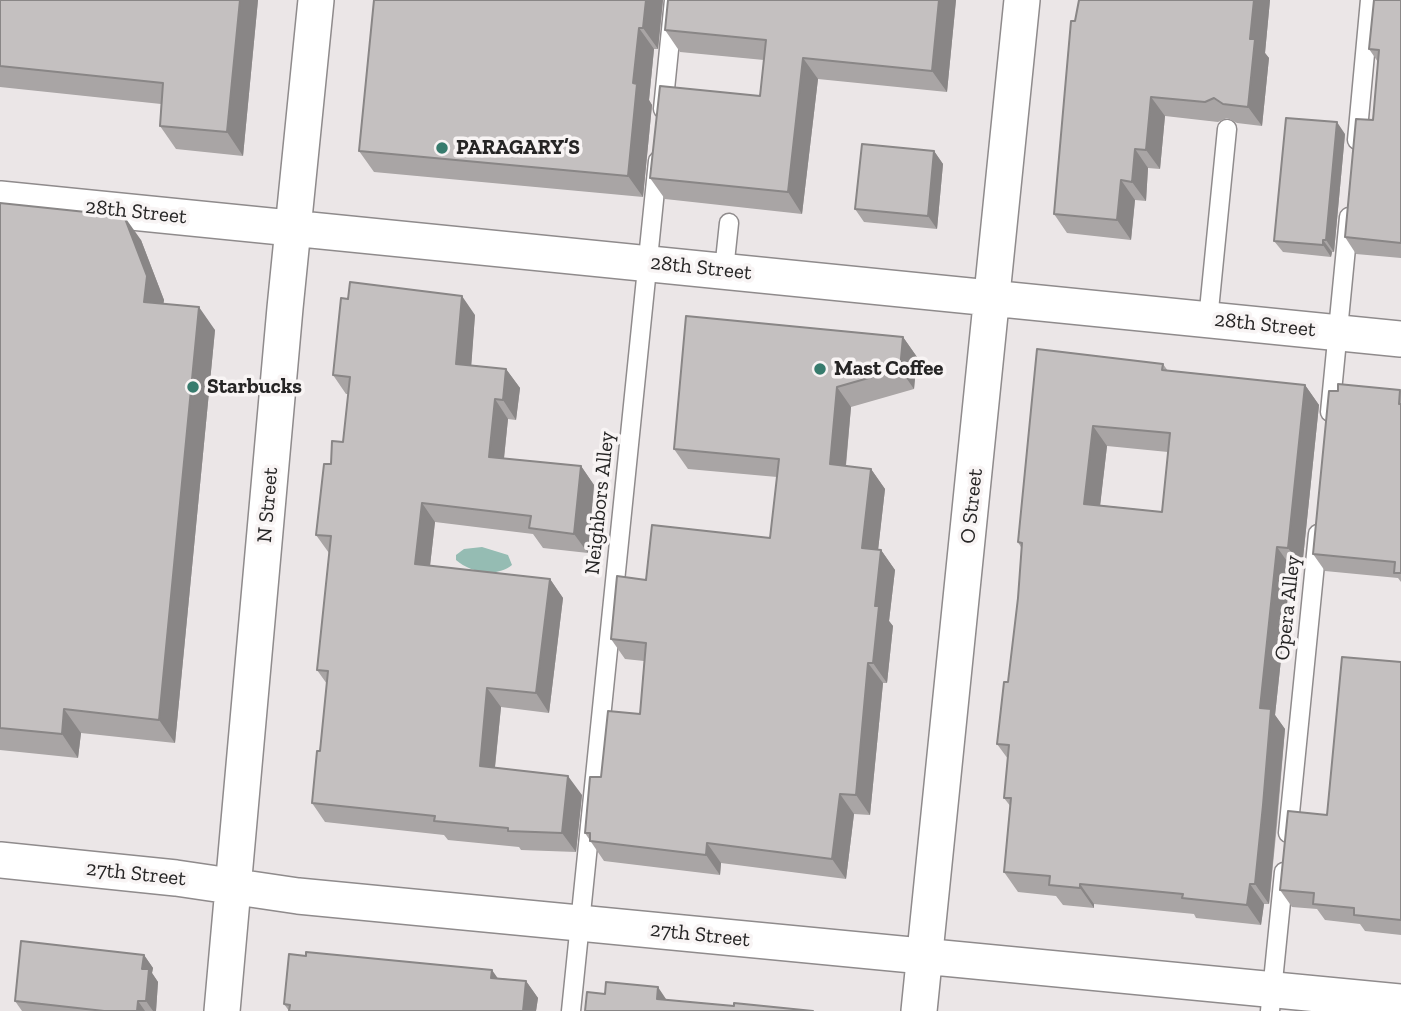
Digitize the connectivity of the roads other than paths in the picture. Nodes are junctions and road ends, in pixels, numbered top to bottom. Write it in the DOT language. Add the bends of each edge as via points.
graph roads {
  1 [pos="316,0"];
  2 [pos="674,0"];
  3 [pos="1023,0"];
  4 [pos="1370,0"];
  5 [pos="665,95"];
  6 [pos="684,97"];
  7 [pos="1227,129"];
  8 [pos="1356,152"];
  9 [pos="1352,194"];
  10 [pos="0,198"];
  11 [pos="729,223"];
  12 [pos="294,228"];
  13 [pos="647,263"];
  14 [pos="724,270"];
  15 [pos="993,298"];
  16 [pos="1208,320"];
  17 [pos="1338,332"];
  18 [pos="1401,340"];
  19 [pos="1328,431"];
  20 [pos="1320,513"];
  21 [pos="0,860"];
  22 [pos="235,886"];
  23 [pos="579,923"];
  24 [pos="925,956"];
  25 [pos="1271,1000"];
  26 [pos="1401,1002"];
  27 [pos="222,1011"];
  28 [pos="570,1011"];
  29 [pos="919,1011"];
  1 -- 12 [label="street, N Street"];
  2 -- 5 [label="lane, Neighbors Alley"];
  3 -- 15 [label="street, O Street"];
  4 -- 8 [label="lane"];
  5 -- 6 [label="lane"];
  5 -- 13 [label="lane, Neighbors Alley"];
  7 -- 16 [label="lane"];
  9 -- 17 [label="lane"];
  10 -- 12 [label="street, 28th Street"];
  11 -- 14 [label="lane"];
  12 -- 13 [label="street, 28th Street"];
  12 -- 22 [label="street, N Street"];
  13 -- 14 [label="street, 28th Street"];
  13 -- 23 [label="lane, Neighbors Alley"];
  14 -- 15 [label="street, 28th Street"];
  15 -- 16 [label="street, 28th Street"];
  15 -- 24 [label="street, O Street"];
  16 -- 17 [label="street, 28th Street"];
  17 -- 18 [label="street, 28th Street"];
  17 -- 19 [label="lane"];
  20 -- 25 [label="lane, Opera Alley"];
  21 -- 22 [label="street, 27th Street"];
  22 -- 23 [label="street, 27th Street"];
  22 -- 27 [label="street, N Street"];
  23 -- 24 [label="street, 27th Street"];
  23 -- 28 [label="lane, Neighbors Alley"];
  24 -- 25 [label="street, 27th Street"];
  24 -- 29 [label="street, O Street"];
  25 -- 26 [label="street, 27th Street"];
}
